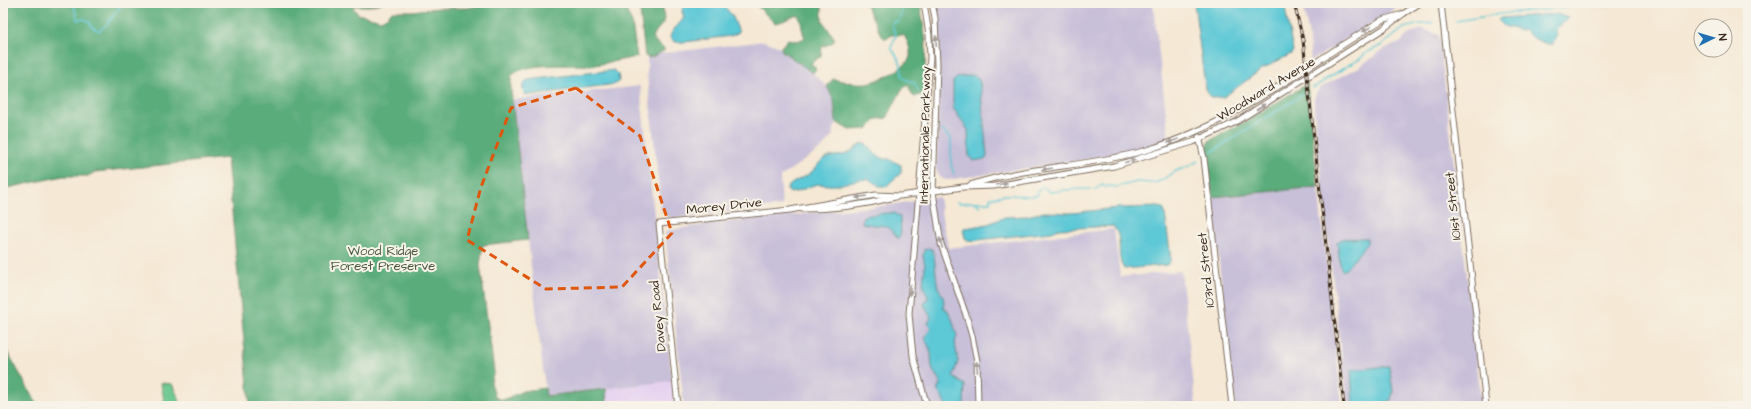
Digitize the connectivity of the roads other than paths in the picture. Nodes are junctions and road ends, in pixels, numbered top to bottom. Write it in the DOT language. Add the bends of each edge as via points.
graph roads {
  1 [pos="924,3"];
  2 [pos="932,3"];
  3 [pos="1420,3"];
  4 [pos="1441,3"];
  5 [pos="1403,14"];
  6 [pos="1197,132"];
  7 [pos="1199,140"];
  8 [pos="963,187"];
  9 [pos="933,192"];
  10 [pos="919,194"];
  11 [pos="659,224"];
  12 [pos="678,406"];
  13 [pos="927,406"];
  14 [pos="978,406"];
  15 [pos="1232,406"];
  16 [pos="1486,406"];
  1 -- 10 [label="street, Internationale Parkway" via="930,58"];
  9 -- 2 [label="street, Internationale Parkway, one-way" via="937,65"];
  3 -- 5 [label="street, Woodward Avenue"];
  4 -- 16 [label="street, 101st Street"];
  5 -- 6 [label="street, Woodward Avenue, one-way" via="1382,20 1233,114"];
  7 -- 5 [label="street, Woodward Avenue, one-way" via="1266,104"];
  6 -- 7 [label="street, 103rd Street"];
  6 -- 8 [label="street, Woodward Avenue, one-way" via="1147,150 1097,161 995,176"];
  8 -- 7 [label="street, Woodward Avenue, one-way" via="994,186 1114,166"];
  7 -- 15 [label="street, 103rd Street" via="1204,158"];
  8 -- 9 [label="street, Woodward Avenue"];
  9 -- 10 [label="street, Woodward Avenue"];
  14 -- 9 [label="street, Internationale Parkway, one-way" via="977,369 972,336 941,244"];
  10 -- 11 [label="street, Morey Drive" via="876,195 790,210"];
  10 -- 13 [label="street, Internationale Parkway, one-way" via="908,314 913,356"];
  11 -- 12 [label="street, Davey Road"];
}
